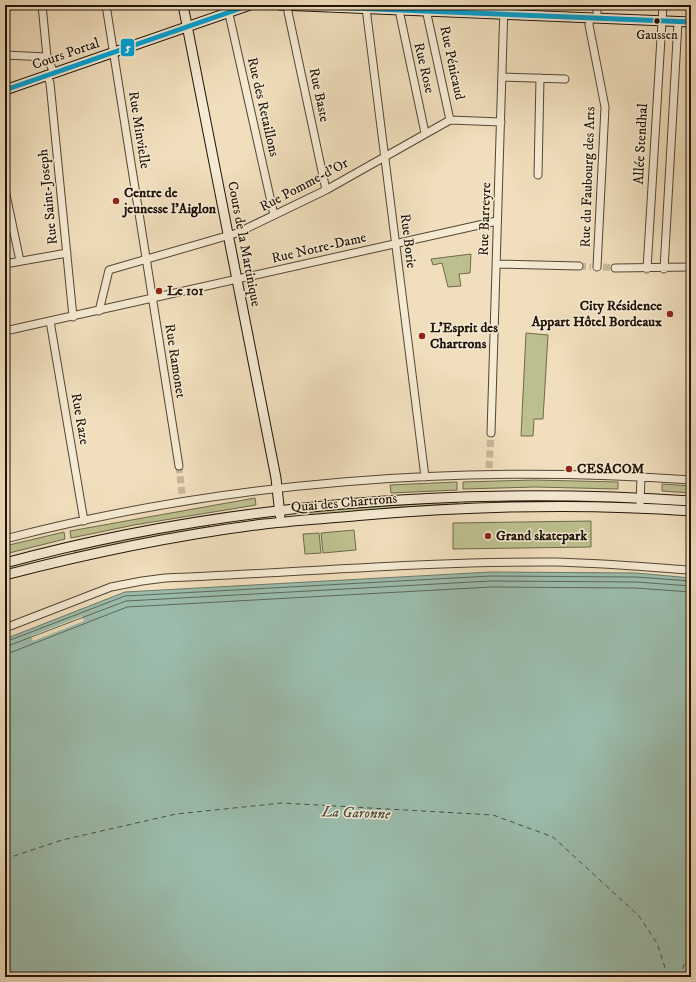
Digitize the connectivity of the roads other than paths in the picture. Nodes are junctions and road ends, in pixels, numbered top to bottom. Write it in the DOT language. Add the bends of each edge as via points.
graph roads {
  1 [pos="42,5"];
  2 [pos="106,5"];
  3 [pos="183,5"];
  4 [pos="250,5"];
  5 [pos="280,5"];
  6 [pos="288,5"];
  7 [pos="597,5"];
  8 [pos="663,5"];
  9 [pos="366,8"];
  10 [pos="426,8"];
  11 [pos="228,9"];
  12 [pos="399,10"];
  13 [pos="504,10"];
  14 [pos="593,18"];
  15 [pos="662,21"];
  16 [pos="678,22"];
  17 [pos="691,22"];
  18 [pos="187,26"];
  19 [pos="114,52"];
  20 [pos="5,55"];
  21 [pos="47,57"];
  22 [pos="50,74"];
  23 [pos="502,77"];
  24 [pos="540,78"];
  25 [pos="565,79"];
  26 [pos="5,90"];
  27 [pos="450,120"];
  28 [pos="501,122"];
  29 [pos="425,133"];
  30 [pos="385,156"];
  31 [pos="538,175"];
  32 [pos="5,190"];
  33 [pos="326,190"];
  34 [pos="274,215"];
  35 [pos="8,221"];
  36 [pos="498,221"];
  37 [pos="229,236"];
  38 [pos="396,244"];
  39 [pos="67,253"];
  40 [pos="146,259"];
  41 [pos="20,261"];
  42 [pos="5,264"];
  43 [pos="497,264"];
  44 [pos="579,266"];
  45 [pos="597,267"];
  46 [pos="691,267"];
  47 [pos="616,268"];
  48 [pos="647,269"];
  49 [pos="664,269"];
  50 [pos="236,280"];
  51 [pos="152,299"];
  52 [pos="99,311"];
  53 [pos="73,317"];
  54 [pos="50,321"];
  55 [pos="5,331"];
  56 [pos="491,433"];
  57 [pos="179,466"];
  58 [pos="425,477"];
  59 [pos="642,477"];
  60 [pos="691,480"];
  61 [pos="277,489"];
  62 [pos="691,501"];
  63 [pos="640,503"];
  64 [pos="279,511"];
  65 [pos="691,511"];
  66 [pos="84,521"];
  67 [pos="281,523"];
  68 [pos="5,539"];
  69 [pos="5,563"];
  70 [pos="691,570"];
  71 [pos="5,575"];
  72 [pos="5,628"];
  1 -- 21 [label="street, Rue Saint-Joseph"];
  2 -- 19 [label="street, Rue Minvielle"];
  3 -- 18 [label="main road, Cours de la Martinique"];
  4 -- 11 [label="main road, Cours Portal"];
  5 -- 6 [label="main road"];
  6 -- 9 [label="main road"];
  6 -- 33 [label="street, Rue Baste"];
  7 -- 14 [label="street, Rue du Faubourg des Arts"];
  8 -- 15 [label="street, Allée Stendhal"];
  9 -- 12 [label="main road"];
  9 -- 30 [label="street, Rue Borie"];
  10 -- 12 [label="main road"];
  10 -- 13 [label="main road"];
  10 -- 27 [label="street, Rue Pénicaud"];
  11 -- 18 [label="main road, Cours Portal"];
  11 -- 34 [label="street, Rue des Retaillons"];
  12 -- 29 [label="street, Rue Rose"];
  13 -- 14 [label="main road"];
  13 -- 23 [label="street, Rue Barreyre"];
  14 -- 15 [label="main road"];
  14 -- 45 [label="street, Rue du Faubourg des Arts" via="589,25 605,107"];
  15 -- 16 [label="main road"];
  15 -- 48 [label="street, Allée Stendhal"];
  16 -- 17 [label="main road"];
  16 -- 49 [label="street, Allée Stendhal"];
  18 -- 19 [label="main road, Cours Portal"];
  18 -- 37 [label="main road, Cours de la Martinique"];
  19 -- 22 [label="main road, Cours Portal"];
  19 -- 40 [label="street, Rue Minvielle"];
  20 -- 21 [label="street"];
  21 -- 22 [label="street, Rue Saint-Joseph"];
  22 -- 26 [label="main road, Cours Portal"];
  22 -- 39 [label="street, Rue Saint-Joseph"];
  23 -- 24 [label="street"];
  23 -- 28 [label="street, Rue Barreyre"];
  24 -- 25 [label="street"];
  24 -- 31 [label="street"];
  27 -- 28 [label="street, Rue Pomme-d'Or"];
  27 -- 29 [label="street, Rue Pomme-d'Or"];
  28 -- 36 [label="street, Rue Barreyre"];
  29 -- 30 [label="street, Rue Pomme-d'Or"];
  30 -- 33 [label="street, Rue Pomme-d'Or"];
  30 -- 38 [label="street, Rue Borie"];
  32 -- 35 [label="street"];
  33 -- 34 [label="street, Rue Pomme-d'Or"];
  34 -- 37 [label="street, Rue Pomme-d'Or"];
  35 -- 41 [label="street"];
  36 -- 38 [label="street, Rue Notre-Dame"];
  36 -- 43 [label="street, Rue Barreyre"];
  37 -- 40 [label="street, Rue Pomme-d'Or"];
  37 -- 50 [label="main road, Cours de la Martinique"];
  38 -- 50 [label="street, Rue Notre-Dame"];
  38 -- 58 [label="street, Rue Borie"];
  39 -- 41 [label="street"];
  39 -- 53 [label="street, Rue Saint-Joseph"];
  40 -- 51 [label="street, Rue Ramonet"];
  40 -- 52 [label="street, Rue Pomme-d'Or" via="109,270"];
  41 -- 42 [label="street"];
  43 -- 44 [label="street"];
  43 -- 56 [label="street, Rue Barreyre"];
  46 -- 49 [label="street"];
  47 -- 48 [label="street"];
  48 -- 49 [label="street"];
  50 -- 51 [label="street, Rue Notre-Dame"];
  50 -- 61 [label="main road, Cours de la Martinique"];
  51 -- 52 [label="street, Rue Notre-Dame"];
  51 -- 57 [label="street, Rue Ramonet"];
  52 -- 53 [label="street, Rue Notre-Dame"];
  53 -- 54 [label="street, Rue Notre-Dame"];
  54 -- 55 [label="street, Rue Notre-Dame"];
  54 -- 66 [label="street, Rue Raze"];
  58 -- 59 [label="street, Quai des Chartrons" via="489,471"];
  58 -- 61 [label="street, Quai des Chartrons"];
  59 -- 60 [label="street, Quai des Chartrons"];
  59 -- 63 [label="street"];
  61 -- 64 [label="main road, Cours de la Martinique"];
  61 -- 66 [label="street, Quai des Chartrons"];
  62 -- 63 [label="main road, Quai des Chartrons"];
  63 -- 64 [label="main road, Quai des Chartrons" via="547,496 461,498"];
  63 -- 65 [label="main road, Quai des Chartrons"];
  63 -- 67 [label="main road, Quai des Chartrons" via="468,508"];
  64 -- 67 [label="main road, Cours de la Martinique"];
  64 -- 69 [label="main road, Quai des Chartrons" via="130,534"];
  66 -- 68 [label="street, Quai des Chartrons"];
  67 -- 71 [label="main road, Quai des Chartrons" via="133,546"];
  70 -- 72 [label="street" via="636,565 504,563 165,578 111,587"];
}
